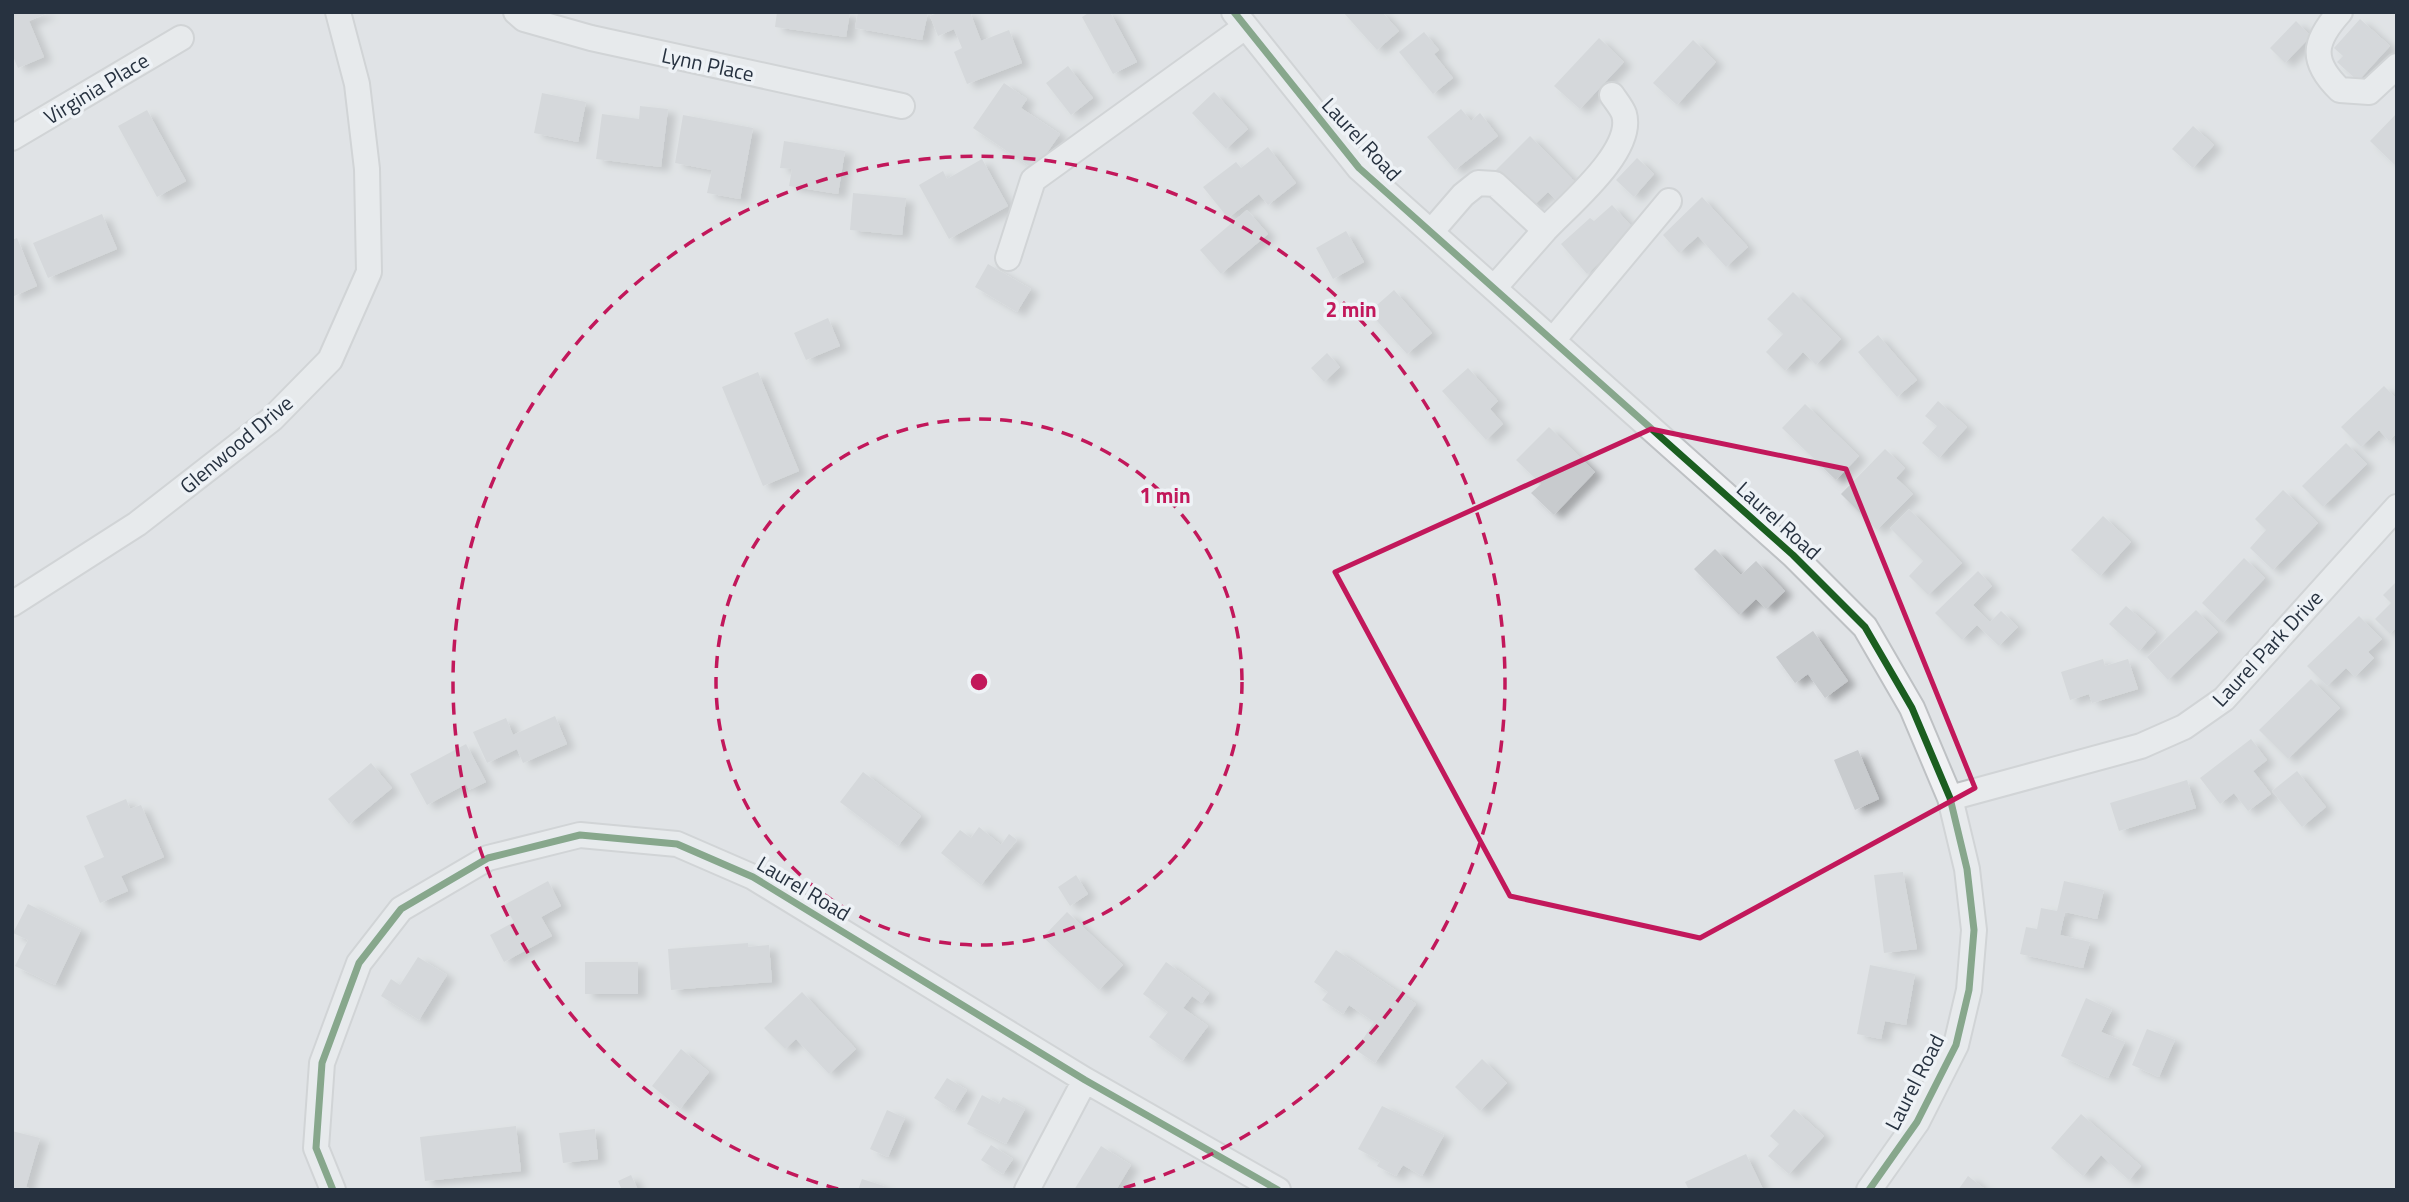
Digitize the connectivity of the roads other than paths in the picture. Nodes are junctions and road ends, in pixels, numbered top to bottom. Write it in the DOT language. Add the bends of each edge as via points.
graph roads {
  1 [pos="338,12"];
  2 [pos="516,12"];
  3 [pos="2340,12"];
  4 [pos="1239,20"];
  5 [pos="181,38"];
  6 [pos="2397,66"];
  7 [pos="1612,95"];
  8 [pos="902,106"];
  9 [pos="12,138"];
  10 [pos="1670,201"];
  11 [pos="1545,230"];
  12 [pos="1431,232"];
  13 [pos="1008,258"];
  14 [pos="1494,288"];
  15 [pos="1553,340"];
  16 [pos="2397,506"];
  17 [pos="12,604"];
  18 [pos="1950,798"];
  19 [pos="1085,1080"];
  20 [pos="333,1190"];
  21 [pos="1027,1190"];
  22 [pos="1278,1190"];
  23 [pos="1869,1190"];
  1 -- 17 [label="street, Glenwood Drive" via="358,84 367,169 369,272 330,360 272,419 148,516"];
  2 -- 8 [label="street, Lynn Place" via="524,19 591,38"];
  3 -- 6 [label="street" via="2322,32 2318,53 2322,73 2340,90 2369,92"];
  4 -- 12 [label="street, Laurel Road" via="1359,168"];
  4 -- 13 [label="street" via="1033,180"];
  5 -- 9 [label="street, Virginia Place"];
  7 -- 11 [label="street" via="1625,115 1612,160"];
  10 -- 15 [label="street"];
  11 -- 12 [label="street" via="1495,184 1478,183"];
  11 -- 14 [label="street"];
  12 -- 14 [label="street, Laurel Road"];
  14 -- 15 [label="street, Laurel Road"];
  15 -- 18 [label="street, Laurel Road" via="1793,555 1865,627 1912,708"];
  16 -- 18 [label="street, Laurel Park Drive" via="2224,699 2184,727 2141,746"];
  18 -- 23 [label="street, Laurel Road" via="1967,869 1974,930 1969,989 1956,1045 1917,1122"];
  19 -- 20 [label="street, Laurel Road" via="753,877 677,844 580,835 488,858 401,909 359,963 323,1063 316,1149"];
  19 -- 21 [label="street"];
  19 -- 22 [label="street, Laurel Road"];
}
